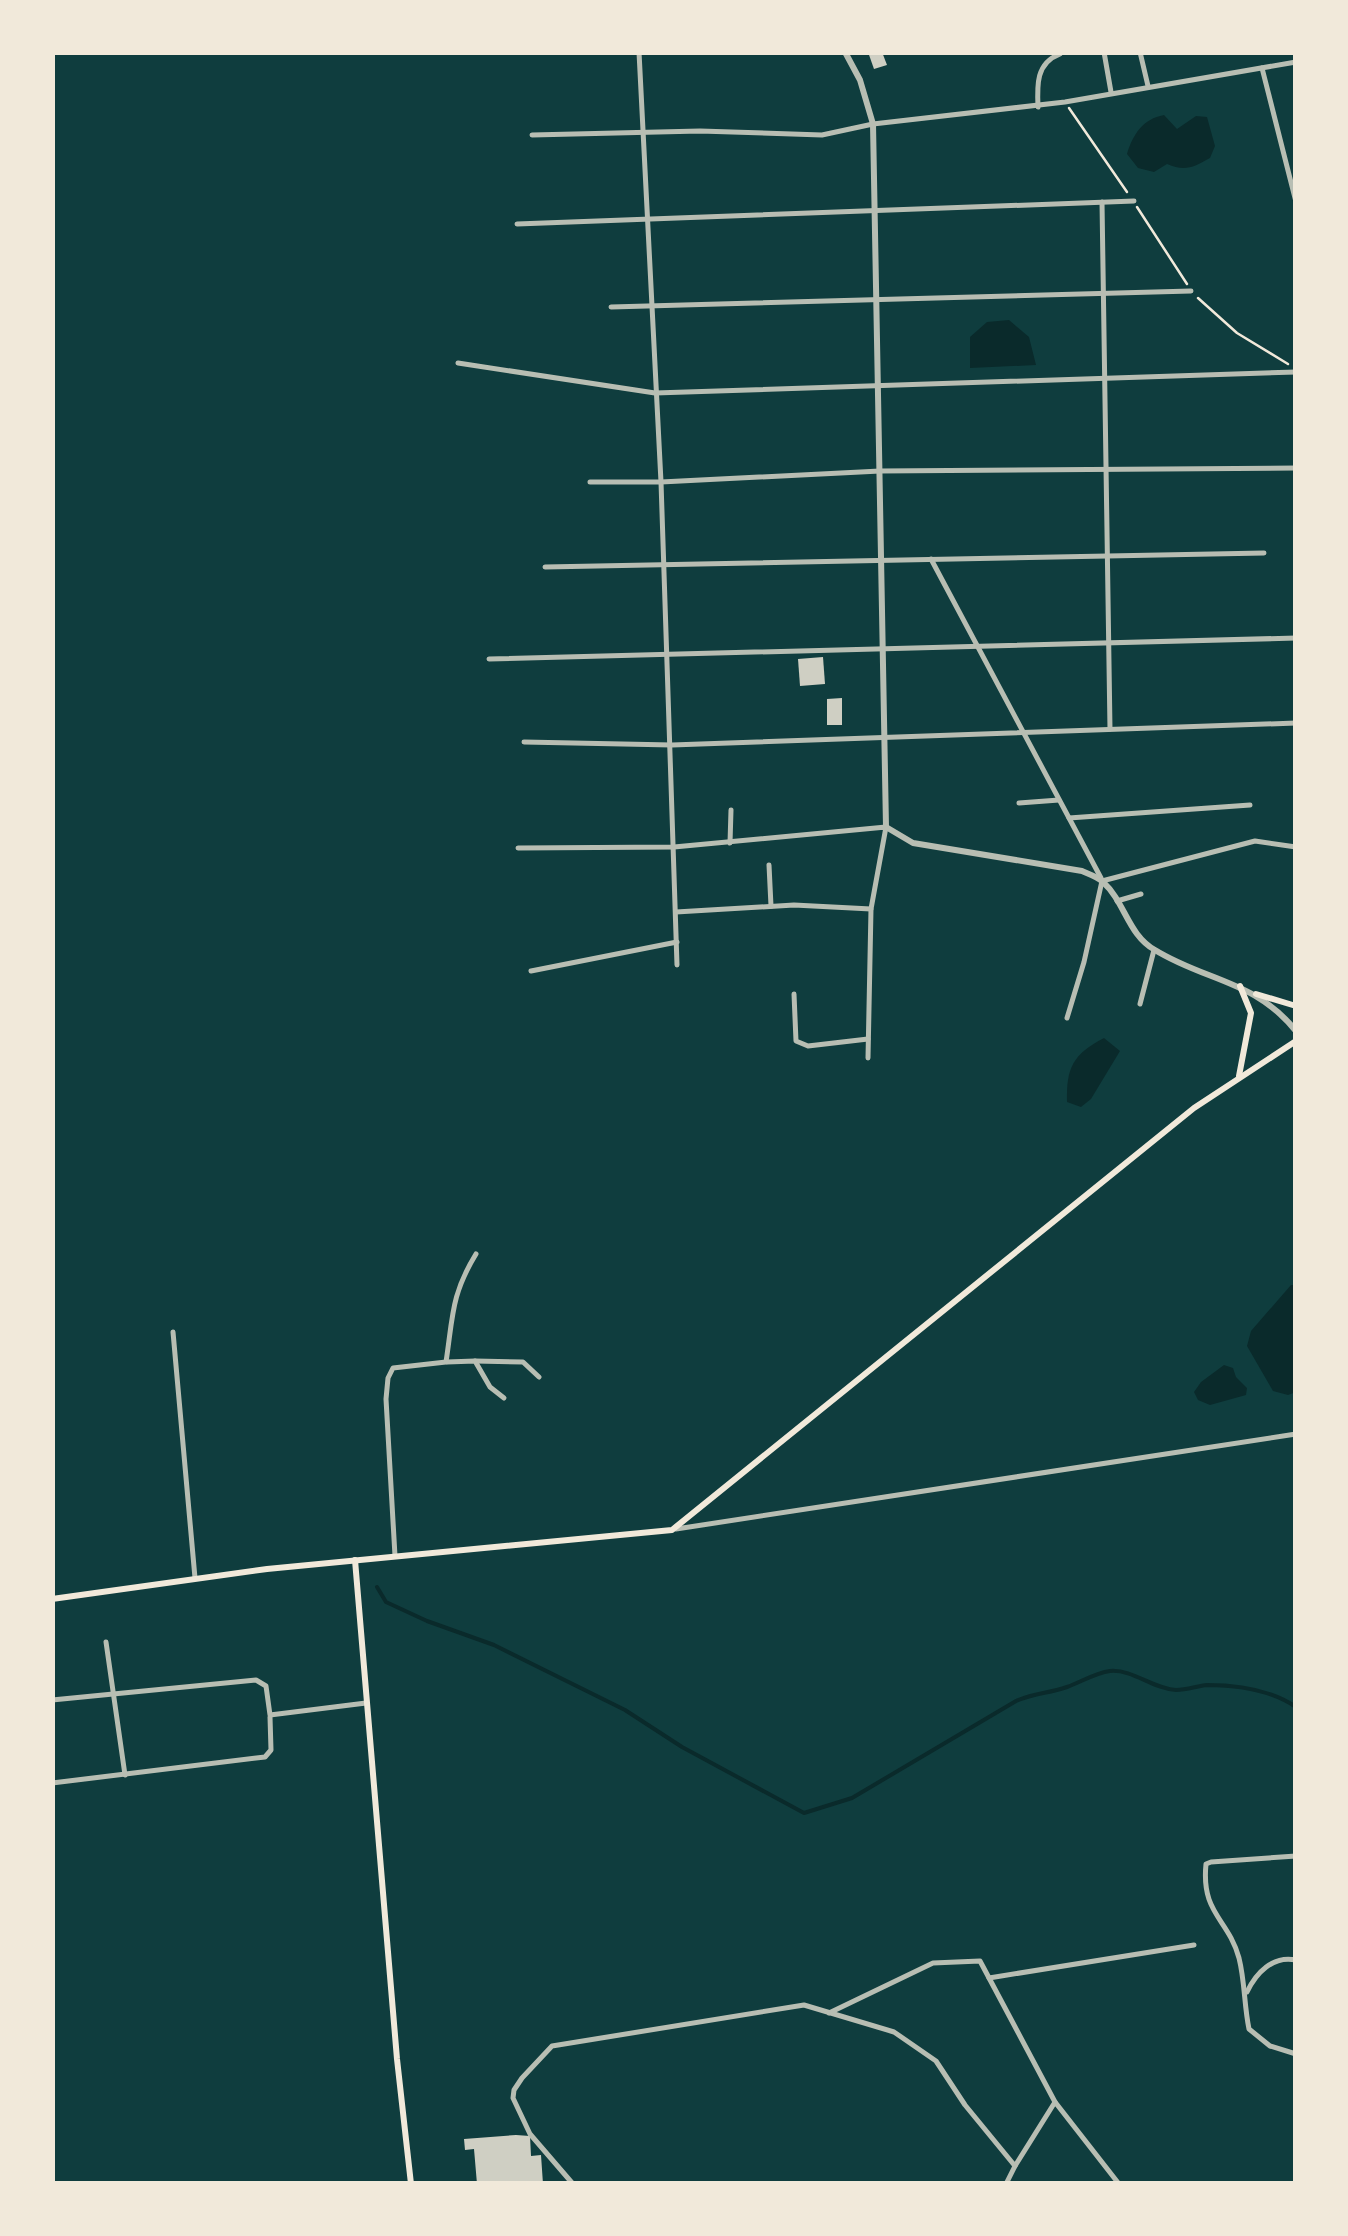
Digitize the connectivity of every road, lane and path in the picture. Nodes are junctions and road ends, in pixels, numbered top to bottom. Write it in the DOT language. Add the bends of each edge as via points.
graph roads {
  1 [pos="640,52"];
  2 [pos="846,52"];
  3 [pos="1104,52"];
  4 [pos="1140,52"];
  5 [pos="1060,54"];
  6 [pos="1296,62"];
  7 [pos="1262,68"];
  8 [pos="1148,86"];
  9 [pos="1111,92"];
  10 [pos="1066,102"];
  11 [pos="1038,107"];
  12 [pos="872,124"];
  13 [pos="646,132"];
  14 [pos="532,135"];
  15 [pos="1134,201"];
  16 [pos="1102,202"];
  17 [pos="1296,202"];
  18 [pos="874,211"];
  19 [pos="649,219"];
  20 [pos="516,224"];
  21 [pos="1191,291"];
  22 [pos="1104,294"];
  23 [pos="876,298"];
  24 [pos="652,306"];
  25 [pos="611,307"];
  26 [pos="458,363"];
  27 [pos="1296,370"];
  28 [pos="1105,380"];
  29 [pos="878,386"];
  30 [pos="655,393"];
  31 [pos="1106,468"];
  32 [pos="1296,468"];
  33 [pos="880,471"];
  34 [pos="590,482"];
  35 [pos="662,482"];
  36 [pos="1264,553"];
  37 [pos="1107,556"];
  38 [pos="931,559"];
  39 [pos="882,560"];
  40 [pos="664,564"];
  41 [pos="544,566"];
  42 [pos="1296,638"];
  43 [pos="1108,645"];
  44 [pos="977,646"];
  45 [pos="884,648"];
  46 [pos="667,654"];
  47 [pos="489,658"];
  48 [pos="1296,723"];
  49 [pos="1110,729"];
  50 [pos="1020,732"];
  51 [pos="886,736"];
  52 [pos="524,742"];
  53 [pos="672,745"];
  54 [pos="1059,800"];
  55 [pos="1019,804"];
  56 [pos="1250,805"];
  57 [pos="731,810"];
  58 [pos="1069,818"];
  59 [pos="886,827"];
  60 [pos="730,842"];
  61 [pos="674,847"];
  62 [pos="1296,847"];
  63 [pos="518,848"];
  64 [pos="769,865"];
  65 [pos="1102,881"];
  66 [pos="1141,894"];
  67 [pos="1117,901"];
  68 [pos="771,906"];
  69 [pos="871,909"];
  70 [pos="676,912"];
  71 [pos="677,942"];
  72 [pos="1154,950"];
  73 [pos="678,964"];
  74 [pos="531,972"];
  75 [pos="1240,986"];
  76 [pos="794,994"];
  77 [pos="1256,994"];
  78 [pos="1140,1004"];
  79 [pos="1296,1006"];
  80 [pos="1067,1018"];
  81 [pos="1296,1031"];
  82 [pos="868,1039"];
  83 [pos="1296,1041"];
  84 [pos="868,1058"];
  85 [pos="1239,1077"];
  86 [pos="476,1254"];
  87 [pos="173,1332"];
  88 [pos="475,1360"];
  89 [pos="446,1362"];
  90 [pos="538,1376"];
  91 [pos="504,1398"];
  92 [pos="1296,1434"];
  93 [pos="672,1530"];
  94 [pos="396,1556"];
  95 [pos="355,1560"];
  96 [pos="196,1579"];
  97 [pos="52,1600"];
  98 [pos="106,1642"];
  99 [pos="115,1695"];
  100 [pos="52,1700"];
  101 [pos="366,1703"];
  102 [pos="270,1716"];
  103 [pos="125,1775"];
  104 [pos="52,1783"];
  105 [pos="1296,1856"];
  106 [pos="1194,1945"];
  107 [pos="1296,1960"];
  108 [pos="989,1978"];
  109 [pos="1246,1995"];
  110 [pos="829,2013"];
  111 [pos="1296,2054"];
  112 [pos="1056,2102"];
  113 [pos="1016,2166"];
  114 [pos="411,2184"];
  115 [pos="572,2184"];
  116 [pos="1006,2184"];
  117 [pos="1119,2184"];
  1 -- 13 [label="street"];
  2 -- 12 [label="street"];
  3 -- 9 [label="street"];
  4 -- 8 [label="street"];
  5 -- 11 [label="street" via="1036,82"];
  6 -- 7 [label="street"];
  7 -- 8 [label="street"];
  7 -- 17 [label="street"];
  8 -- 9 [label="street"];
  9 -- 10 [label="street"];
  10 -- 11 [label="street"];
  10 -- 15 [label="path"];
  11 -- 12 [label="street"];
  12 -- 13 [label="street" via="822,135"];
  12 -- 18 [label="street"];
  13 -- 14 [label="street"];
  13 -- 19 [label="street"];
  15 -- 16 [label="street"];
  15 -- 21 [label="path"];
  16 -- 18 [label="street"];
  16 -- 22 [label="street"];
  18 -- 19 [label="street"];
  18 -- 23 [label="street"];
  19 -- 20 [label="street"];
  19 -- 24 [label="street"];
  21 -- 22 [label="street"];
  21 -- 27 [label="path" via="1237,332"];
  22 -- 23 [label="street"];
  22 -- 28 [label="street"];
  23 -- 24 [label="street"];
  23 -- 29 [label="street"];
  24 -- 25 [label="street"];
  24 -- 30 [label="street"];
  26 -- 30 [label="street"];
  27 -- 28 [label="street"];
  28 -- 29 [label="street"];
  28 -- 31 [label="street"];
  29 -- 30 [label="street"];
  29 -- 33 [label="street"];
  30 -- 35 [label="street"];
  31 -- 32 [label="street"];
  31 -- 33 [label="street"];
  31 -- 37 [label="street"];
  33 -- 35 [label="street"];
  33 -- 39 [label="street"];
  34 -- 35 [label="street"];
  35 -- 40 [label="street"];
  36 -- 37 [label="street"];
  37 -- 38 [label="street"];
  37 -- 43 [label="street"];
  38 -- 39 [label="street"];
  38 -- 44 [label="street"];
  39 -- 40 [label="street"];
  39 -- 45 [label="street"];
  40 -- 41 [label="street"];
  40 -- 46 [label="street"];
  42 -- 43 [label="street"];
  43 -- 44 [label="street"];
  43 -- 49 [label="street"];
  44 -- 45 [label="street"];
  44 -- 50 [label="street"];
  45 -- 46 [label="street"];
  45 -- 51 [label="street"];
  46 -- 47 [label="street"];
  46 -- 53 [label="street"];
  48 -- 49 [label="street"];
  49 -- 50 [label="street"];
  50 -- 51 [label="street"];
  50 -- 54 [label="street"];
  51 -- 53 [label="street"];
  51 -- 59 [label="street"];
  52 -- 53 [label="street"];
  53 -- 61 [label="street"];
  54 -- 55 [label="street"];
  54 -- 58 [label="street"];
  56 -- 58 [label="street"];
  57 -- 60 [label="street"];
  58 -- 65 [label="street"];
  59 -- 60 [label="street"];
  59 -- 65 [label="street" via="913,843 1082,871"];
  59 -- 69 [label="street"];
  60 -- 61 [label="street"];
  61 -- 63 [label="street"];
  61 -- 70 [label="street"];
  62 -- 65 [label="street" via="1255,841"];
  64 -- 68 [label="street"];
  65 -- 67 [label="street"];
  65 -- 80 [label="street"];
  66 -- 67 [label="street"];
  67 -- 72 [label="street" via="1137,936"];
  68 -- 69 [label="street"];
  68 -- 70 [label="street"];
  69 -- 82 [label="street"];
  70 -- 71 [label="street"];
  71 -- 73 [label="street"];
  71 -- 74 [label="street"];
  72 -- 75 [label="street"];
  72 -- 78 [label="street"];
  75 -- 77 [label="street"];
  75 -- 85 [label="main road" via="1251,1014"];
  76 -- 82 [label="street" via="796,1041 808,1046"];
  77 -- 79 [label="main road"];
  77 -- 81 [label="street"];
  82 -- 84 [label="street"];
  83 -- 85 [label="main road"];
  85 -- 93 [label="main road"];
  86 -- 89 [label="street" via="452,1307"];
  87 -- 96 [label="street"];
  88 -- 89 [label="street"];
  88 -- 90 [label="street" via="524,1362"];
  88 -- 91 [label="street"];
  89 -- 94 [label="street" via="394,1368 388,1378"];
  92 -- 93 [label="street"];
  93 -- 94 [label="main road"];
  94 -- 95 [label="main road"];
  95 -- 96 [label="main road"];
  95 -- 101 [label="main road"];
  96 -- 97 [label="main road"];
  98 -- 99 [label="street"];
  99 -- 100 [label="street"];
  99 -- 102 [label="street" via="256,1680 266,1686"];
  99 -- 103 [label="street"];
  101 -- 102 [label="street"];
  101 -- 114 [label="main road"];
  102 -- 103 [label="street" via="271,1750 265,1757"];
  103 -- 104 [label="street"];
  105 -- 109 [label="street" via="1206,1864 1204,1886 1233,1940"];
  106 -- 108 [label="street"];
  107 -- 109 [label="street" via="1270,1964"];
  108 -- 110 [label="street" via="980,1961 933,1963"];
  108 -- 112 [label="street"];
  109 -- 111 [label="street" via="1248,2029"];
  110 -- 113 [label="street" via="894,2032 936,2061"];
  110 -- 115 [label="street" via="804,2006 552,2046 513,2098 530,2134"];
  112 -- 113 [label="street"];
  112 -- 117 [label="street"];
  113 -- 116 [label="street"];
}
